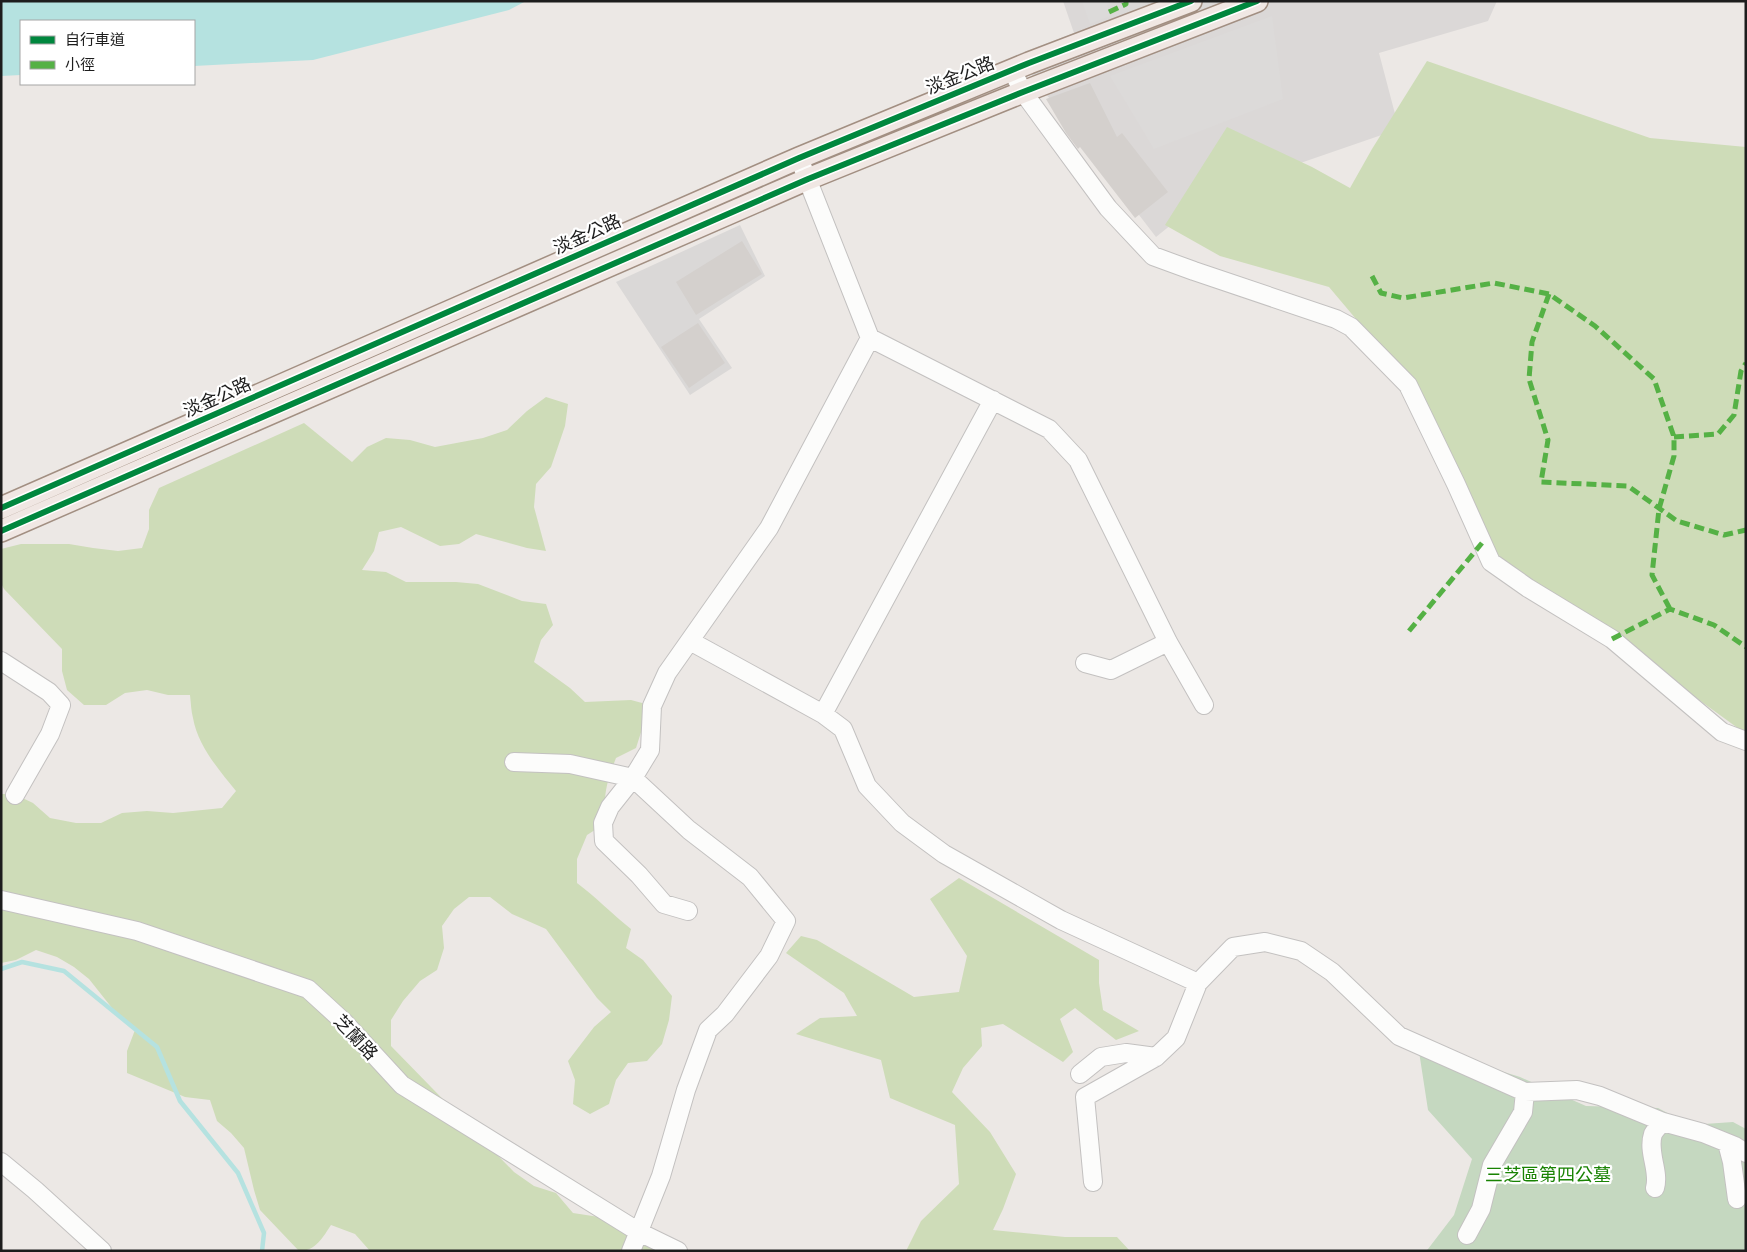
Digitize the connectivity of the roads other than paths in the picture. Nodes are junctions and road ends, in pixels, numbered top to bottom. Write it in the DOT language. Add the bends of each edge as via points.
graph roads {
  1 [pos="1191,1"];
  2 [pos="1257,1"];
  3 [pos="1012,70"];
  4 [pos="1022,92"];
  5 [pos="799,158"];
  6 [pos="808,179"];
  7 [pos="870,338"];
  8 [pos="993,400"];
  9 [pos="1,508"];
  10 [pos="1,530"];
  11 [pos="690,641"];
  12 [pos="1168,642"];
  13 [pos="1,661"];
  14 [pos="1085,662"];
  15 [pos="1204,705"];
  16 [pos="823,714"];
  17 [pos="1746,741"];
  18 [pos="514,762"];
  19 [pos="633,778"];
  20 [pos="15,795"];
  21 [pos="1,900"];
  22 [pos="688,911"];
  23 [pos="1198,983"];
  24 [pos="1156,1057"];
  25 [pos="1080,1074"];
  26 [pos="1525,1092"];
  27 [pos="1663,1122"];
  28 [pos="1728,1143"];
  29 [pos="1746,1153"];
  30 [pos="1,1162"];
  31 [pos="1093,1182"];
  32 [pos="1655,1188"];
  33 [pos="1737,1199"];
  34 [pos="639,1232"];
  35 [pos="1467,1235"];
  36 [pos="102,1251"];
  37 [pos="631,1251"];
  38 [pos="678,1251"];
  1 -- 3 [label="main road, 淡金公路"];
  2 -- 4 [label="main road, 淡金公路"];
  3 -- 4 [label="street"];
  3 -- 5 [label="main road, 淡金公路"];
  4 -- 6 [label="main road, 淡金公路"];
  4 -- 17 [label="street" via="1108,208 1153,256 1351,326 1408,385 1491,562 1612,639 1722,732"];
  5 -- 6 [label="street"];
  5 -- 9 [label="main road, 淡金公路"];
  6 -- 7 [label="street"];
  6 -- 10 [label="main road, 淡金公路"];
  7 -- 8 [label="street"];
  7 -- 11 [label="street" via="769,528"];
  8 -- 12 [label="street" via="1049,429 1078,460"];
  8 -- 16 [label="street"];
  11 -- 16 [label="street"];
  11 -- 19 [label="street" via="667,673 652,706 650,750"];
  12 -- 14 [label="street" via="1111,670"];
  12 -- 15 [label="street"];
  13 -- 20 [label="street" via="49,692 61,705 50,734"];
  16 -- 23 [label="street" via="842,729 867,786 902,824 944,854 1061,920"];
  18 -- 19 [label="street" via="570,764"];
  19 -- 22 [label="street" via="610,807 604,823 604,841 664,904"];
  19 -- 34 [label="street" via="688,830 750,877 786,921 769,956 726,1014 708,1030 686,1090 661,1176"];
  21 -- 34 [label="street, 芝蘭路" via="137,931 308,989 344,1022 402,1085"];
  23 -- 24 [label="street" via="1176,1038"];
  23 -- 26 [label="street" via="1233,947 1265,942 1302,951 1332,972 1399,1036"];
  24 -- 25 [label="street" via="1126,1053 1101,1057"];
  24 -- 31 [label="street" via="1085,1097"];
  26 -- 27 [label="street" via="1577,1090"];
  26 -- 35 [label="street" via="1523,1112 1492,1165 1481,1209"];
  27 -- 28 [label="street"];
  27 -- 32 [label="street" via="1653,1133"];
  28 -- 29 [label="street"];
  28 -- 33 [label="street"];
  30 -- 36 [label="street"];
  34 -- 37 [label="street"];
  34 -- 38 [label="street, 芝蘭路"];
}
